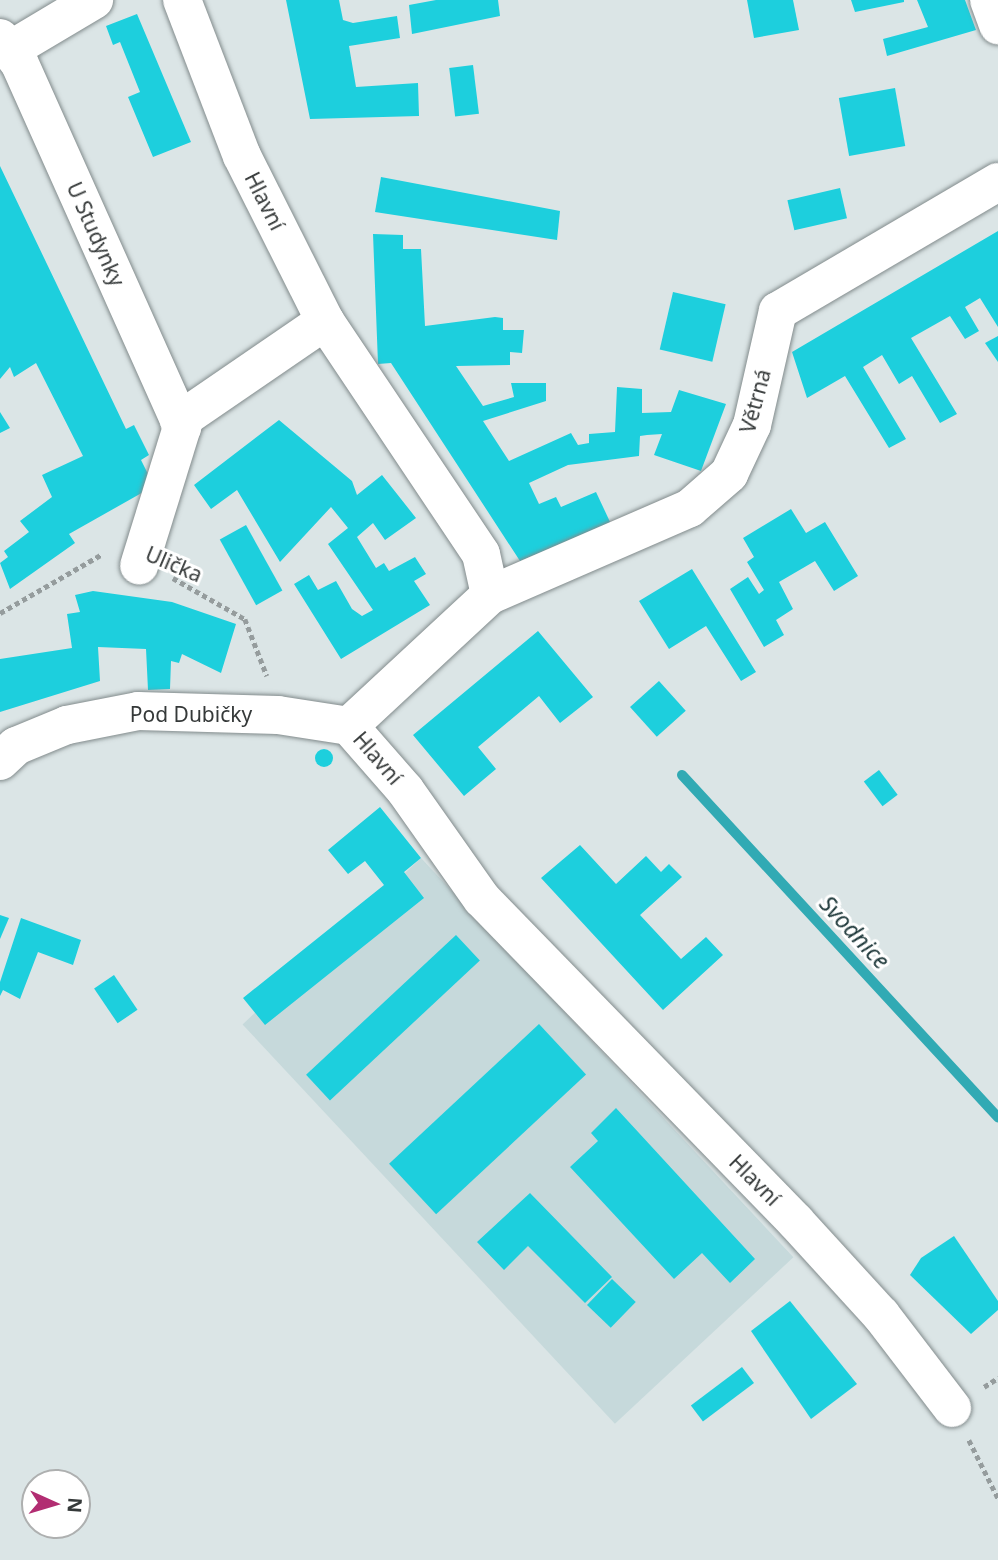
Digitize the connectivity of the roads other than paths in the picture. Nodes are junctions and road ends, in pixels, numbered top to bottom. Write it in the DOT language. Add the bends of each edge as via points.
graph roads {
  1 [pos="94,0"];
  2 [pos="182,0"];
  3 [pos="989,0"];
  4 [pos="998,25"];
  5 [pos="5,44"];
  6 [pos="998,182"];
  7 [pos="325,321"];
  8 [pos="179,421"];
  9 [pos="139,566"];
  10 [pos="490,595"];
  11 [pos="349,726"];
  12 [pos="0,761"];
  13 [pos="952,1408"];
  1 -- 5 [label="street, U Studynky"];
  2 -- 7 [label="street, Hlavní" via="242,156"];
  3 -- 4 [label="street"];
  5 -- 8 [label="street, U Studynky"];
  6 -- 10 [label="street, Větrná" via="778,311 752,425 729,474 690,508"];
  7 -- 8 [label="street"];
  7 -- 10 [label="street, Hlavní" via="481,554"];
  8 -- 9 [label="street" via="169,481"];
  10 -- 11 [label="street, Hlavní"];
  11 -- 12 [label="street, Pod Dubičky" via="278,715 138,711 67,725 16,746"];
  11 -- 13 [label="street, Hlavní" via="405,790 482,899 796,1222 881,1315"];
}
